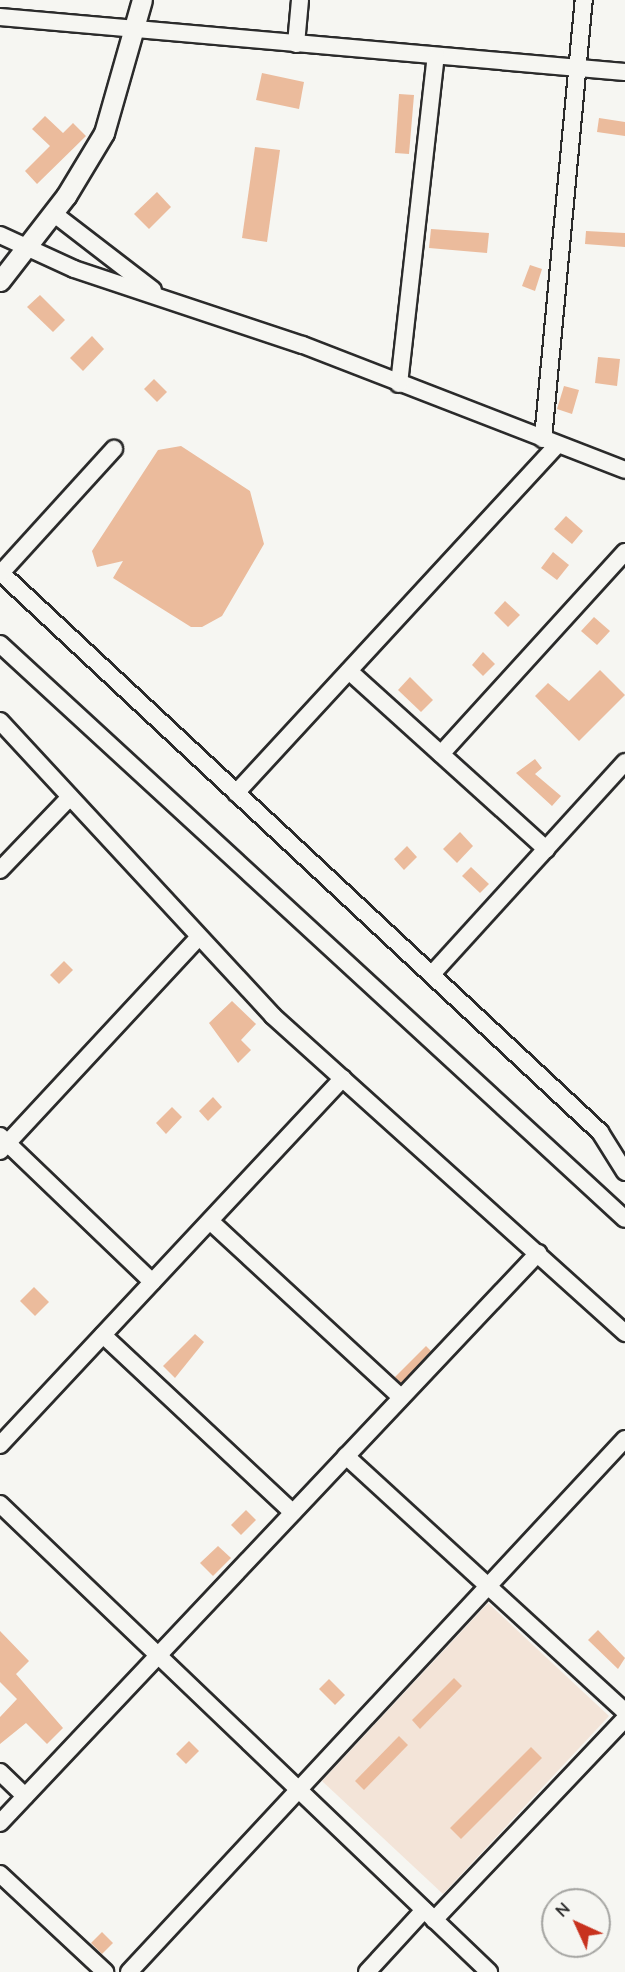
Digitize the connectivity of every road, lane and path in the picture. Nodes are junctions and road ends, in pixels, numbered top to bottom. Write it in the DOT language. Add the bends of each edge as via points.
graph roads {
  1 [pos="142,0"];
  2 [pos="300,0"];
  3 [pos="584,0"];
  4 [pos="0,18"];
  5 [pos="138,30"];
  6 [pos="296,44"];
  7 [pos="436,56"];
  8 [pos="578,67"];
  9 [pos="625,72"];
  10 [pos="52,213"];
  11 [pos="0,235"];
  12 [pos="31,245"];
  13 [pos="0,281"];
  14 [pos="161,295"];
  15 [pos="398,384"];
  16 [pos="550,443"];
  17 [pos="114,449"];
  18 [pos="625,470"];
  19 [pos="625,552"];
  20 [pos="1,573"];
  21 [pos="0,644"];
  22 [pos="349,671"];
  23 [pos="0,721"];
  24 [pos="441,754"];
  25 [pos="625,762"];
  26 [pos="612,776"];
  27 [pos="625,788"];
  28 [pos="236,793"];
  29 [pos="70,797"];
  30 [pos="546,849"];
  31 [pos="0,870"];
  32 [pos="199,937"];
  33 [pos="433,973"];
  34 [pos="343,1077"];
  35 [pos="3,1143"];
  36 [pos="625,1172"];
  37 [pos="625,1219"];
  38 [pos="210,1220"];
  39 [pos="538,1253"];
  40 [pos="152,1282"];
  41 [pos="625,1333"];
  42 [pos="103,1335"];
  43 [pos="401,1398"];
  44 [pos="625,1439"];
  45 [pos="0,1445"];
  46 [pos="346,1456"];
  47 [pos="0,1504"];
  48 [pos="293,1513"];
  49 [pos="488,1586"];
  50 [pos="158,1655"];
  51 [pos="623,1723"];
  52 [pos="0,1772"];
  53 [pos="299,1790"];
  54 [pos="25,1796"];
  55 [pos="0,1823"];
  56 [pos="0,1874"];
  57 [pos="429,1915"];
  58 [pos="105,1972"];
  59 [pos="129,1972"];
  60 [pos="366,1972"];
  61 [pos="489,1972"];
  1 -- 5 [label="main road"];
  2 -- 6 [label="street"];
  3 -- 8 [label="street"];
  4 -- 5 [label="street"];
  5 -- 6 [label="street"];
  5 -- 10 [label="main road" via="104,133"];
  6 -- 7 [label="street"];
  7 -- 8 [label="street"];
  7 -- 15 [label="street"];
  8 -- 9 [label="street"];
  8 -- 16 [label="street"];
  10 -- 12 [label="main road"];
  10 -- 14 [label="street"];
  11 -- 12 [label="street"];
  12 -- 13 [label="main road"];
  12 -- 14 [label="street" via="74,269"];
  14 -- 15 [label="street"];
  15 -- 16 [label="street"];
  16 -- 18 [label="street"];
  16 -- 22 [label="street"];
  17 -- 20 [label="street"];
  19 -- 24 [label="street"];
  20 -- 28 [label="street"];
  21 -- 37 [label="street"];
  22 -- 24 [label="street"];
  22 -- 28 [label="street"];
  23 -- 29 [label="street"];
  24 -- 30 [label="street"];
  25 -- 26 [label="street"];
  26 -- 27 [label="street"];
  26 -- 30 [label="street"];
  28 -- 33 [label="street"];
  29 -- 31 [label="street"];
  29 -- 32 [label="street"];
  30 -- 33 [label="street"];
  32 -- 34 [label="street" via="273,1016"];
  32 -- 35 [label="street"];
  33 -- 36 [label="street" via="600,1132"];
  34 -- 38 [label="street"];
  34 -- 39 [label="street"];
  35 -- 40 [label="street"];
  38 -- 40 [label="street"];
  38 -- 43 [label="street"];
  39 -- 41 [label="street"];
  39 -- 43 [label="street"];
  40 -- 42 [label="street"];
  42 -- 45 [label="street"];
  42 -- 48 [label="street"];
  43 -- 46 [label="street"];
  44 -- 49 [label="street"];
  46 -- 48 [label="street"];
  46 -- 49 [label="street"];
  47 -- 50 [label="street"];
  48 -- 50 [label="street"];
  49 -- 51 [label="street"];
  49 -- 53 [label="street"];
  50 -- 53 [label="street"];
  50 -- 54 [label="street"];
  51 -- 57 [label="street"];
  52 -- 54 [label="street"];
  53 -- 57 [label="street"];
  53 -- 59 [label="street"];
  54 -- 55 [label="street"];
  56 -- 58 [label="street"];
  57 -- 60 [label="street"];
  57 -- 61 [label="street"];
}
